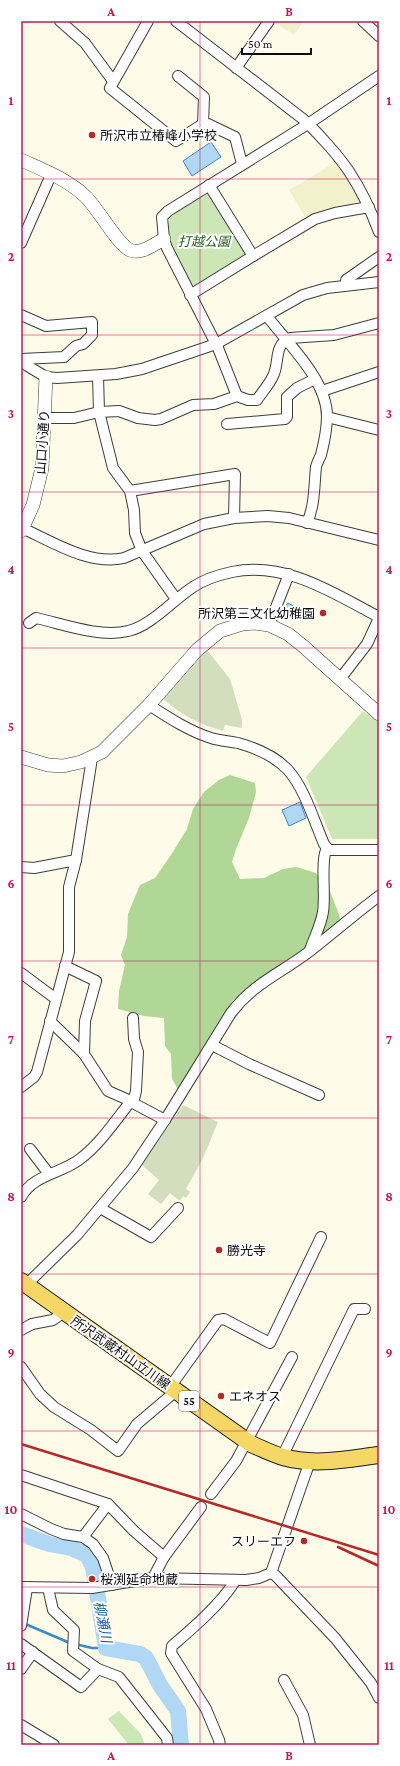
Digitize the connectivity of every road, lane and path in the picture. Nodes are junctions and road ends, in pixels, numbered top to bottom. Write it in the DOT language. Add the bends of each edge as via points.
graph roads {
  1 [pos="60,21"];
  2 [pos="148,21"];
  3 [pos="176,21"];
  4 [pos="269,21"];
  5 [pos="363,21"];
  6 [pos="379,36"];
  7 [pos="236,68"];
  8 [pos="178,76"];
  9 [pos="379,76"];
  10 [pos="113,81"];
  11 [pos="203,124"];
  12 [pos="308,124"];
  13 [pos="21,160"];
  14 [pos="242,164"];
  15 [pos="51,175"];
  16 [pos="209,185"];
  17 [pos="369,207"];
  18 [pos="379,232"];
  19 [pos="164,239"];
  20 [pos="21,243"];
  21 [pos="253,256"];
  22 [pos="379,257"];
  23 [pos="379,282"];
  24 [pos="346,285"];
  25 [pos="190,295"];
  26 [pos="21,315"];
  27 [pos="267,316"];
  28 [pos="379,323"];
  29 [pos="285,340"];
  30 [pos="216,344"];
  31 [pos="21,359"];
  32 [pos="21,362"];
  33 [pos="379,372"];
  34 [pos="98,376"];
  35 [pos="46,377"];
  36 [pos="315,379"];
  37 [pos="322,391"];
  38 [pos="237,396"];
  39 [pos="99,412"];
  40 [pos="327,417"];
  41 [pos="45,418"];
  42 [pos="227,424"];
  43 [pos="379,430"];
  44 [pos="130,491"];
  45 [pos="234,518"];
  46 [pos="23,523"];
  47 [pos="307,523"];
  48 [pos="379,540"];
  49 [pos="142,551"];
  50 [pos="289,574"];
  51 [pos="176,599"];
  52 [pos="379,618"];
  53 [pos="29,623"];
  54 [pos="269,625"];
  55 [pos="340,679"];
  56 [pos="149,705"];
  57 [pos="379,714"];
  58 [pos="21,757"];
  59 [pos="92,758"];
  60 [pos="327,848"];
  61 [pos="379,850"];
  62 [pos="76,860"];
  63 [pos="21,867"];
  64 [pos="379,896"];
  65 [pos="309,952"];
  66 [pos="65,966"];
  67 [pos="21,973"];
  68 [pos="56,999"];
  69 [pos="133,1018"];
  70 [pos="50,1021"];
  71 [pos="212,1045"];
  72 [pos="84,1054"];
  73 [pos="21,1087"];
  74 [pos="319,1095"];
  75 [pos="132,1102"];
  76 [pos="165,1120"];
  77 [pos="30,1149"];
  78 [pos="49,1174"];
  79 [pos="21,1197"];
  80 [pos="100,1208"];
  81 [pos="178,1208"];
  82 [pos="321,1236"];
  83 [pos="24,1283"];
  84 [pos="364,1309"];
  85 [pos="64,1312"];
  86 [pos="22,1326"];
  87 [pos="292,1357"];
  88 [pos="21,1367"];
  89 [pos="173,1389"];
  90 [pos="246,1441"];
  91 [pos="379,1455"];
  92 [pos="282,1457"];
  93 [pos="310,1461"];
  94 [pos="21,1475"];
  95 [pos="211,1494"];
  96 [pos="108,1504"];
  97 [pos="201,1507"];
  98 [pos="21,1514"];
  99 [pos="83,1537"];
  100 [pos="164,1557"];
  101 [pos="271,1573"];
  102 [pos="153,1578"];
  103 [pos="235,1581"];
  104 [pos="108,1585"];
  105 [pos="24,1587"];
  106 [pos="48,1588"];
  107 [pos="22,1622"];
  108 [pos="21,1644"];
  109 [pos="33,1652"];
  110 [pos="21,1669"];
  111 [pos="98,1669"];
  112 [pos="284,1680"];
  113 [pos="379,1698"];
  114 [pos="21,1725"];
  115 [pos="54,1745"];
  116 [pos="168,1745"];
  117 [pos="220,1745"];
  118 [pos="310,1745"];
  1 -- 10 [label="street" via="85,43"];
  2 -- 10 [label="street"];
  3 -- 7 [label="street"];
  4 -- 7 [label="street"];
  5 -- 6 [label="street"];
  7 -- 12 [label="street"];
  8 -- 11 [label="street" via="204,97"];
  9 -- 12 [label="street"];
  10 -- 11 [label="street" via="110,88 176,141"];
  11 -- 14 [label="street" via="208,124 234,138"];
  12 -- 14 [label="street"];
  12 -- 17 [label="street" via="350,172"];
  13 -- 15 [label="street"];
  14 -- 16 [label="street"];
  15 -- 19 [label="street" via="70,184 85,196 121,243 130,250 140,251"];
  15 -- 20 [label="street"];
  16 -- 19 [label="street" via="162,217"];
  16 -- 21 [label="street"];
  17 -- 18 [label="street"];
  17 -- 21 [label="street" via="315,219"];
  19 -- 25 [label="street"];
  21 -- 25 [label="street"];
  22 -- 24 [label="street" via="346,280"];
  23 -- 24 [label="street"];
  24 -- 27 [label="street" via="303,295"];
  25 -- 30 [label="street"];
  26 -- 31 [label="street" via="46,326 92,322 92,335 64,357"];
  27 -- 29 [label="street"];
  27 -- 30 [label="street"];
  28 -- 29 [label="street" via="334,335"];
  29 -- 36 [label="street"];
  29 -- 38 [label="street" via="277,352 274,375 257,400"];
  30 -- 34 [label="street" via="142,368"];
  30 -- 38 [label="street"];
  32 -- 35 [label="street"];
  33 -- 37 [label="street"];
  34 -- 35 [label="street"];
  34 -- 39 [label="street"];
  35 -- 41 [label="street, 山口小通り"];
  36 -- 37 [label="street"];
  36 -- 42 [label="street" via="287,396 285,419"];
  37 -- 40 [label="street"];
  38 -- 39 [label="street" via="214,404 193,405 161,419 138,418 119,411"];
  39 -- 41 [label="street" via="74,418"];
  39 -- 44 [label="street" via="113,468"];
  40 -- 43 [label="street"];
  40 -- 47 [label="street" via="324,442 317,465 314,503"];
  41 -- 46 [label="street, 山口小通り" via="42,468 37,492"];
  44 -- 45 [label="street" via="235,474"];
  44 -- 49 [label="street" via="135,533"];
  45 -- 47 [label="street" via="268,516"];
  45 -- 49 [label="street" via="204,524"];
  46 -- 49 [label="street" via="90,558 114,561"];
  47 -- 48 [label="street"];
  49 -- 51 [label="street"];
  50 -- 51 [label="street" via="269,570 220,574 205,580"];
  50 -- 52 [label="street" via="309,581"];
  50 -- 54 [label="street"];
  51 -- 53 [label="street" via="153,618 127,632 92,631 36,618"];
  52 -- 55 [label="street" via="367,644"];
  54 -- 55 [label="street" via="288,634"];
  54 -- 56 [label="street" via="242,624 220,632 197,650"];
  55 -- 57 [label="street"];
  56 -- 59 [label="street" via="111,745"];
  56 -- 60 [label="street" via="189,729 212,738 260,750 272,757 297,783"];
  58 -- 59 [label="street" via="48,765 63,766"];
  59 -- 62 [label="street"];
  60 -- 61 [label="street"];
  60 -- 65 [label="street" via="324,856 323,914"];
  62 -- 63 [label="street" via="34,868"];
  62 -- 66 [label="street" via="69,887 70,952"];
  64 -- 65 [label="street"];
  65 -- 71 [label="street" via="252,990 231,1014"];
  66 -- 68 [label="street"];
  66 -- 72 [label="street" via="96,980 85,1021"];
  67 -- 68 [label="street"];
  68 -- 70 [label="street"];
  69 -- 75 [label="street" via="138,1052 136,1091"];
  70 -- 72 [label="street"];
  70 -- 73 [label="street" via="37,1072"];
  71 -- 74 [label="street"];
  71 -- 76 [label="street"];
  72 -- 75 [label="street" via="108,1091"];
  75 -- 76 [label="street"];
  75 -- 78 [label="street" via="88,1153 72,1165"];
  76 -- 80 [label="street" via="133,1168"];
  77 -- 78 [label="street"];
  78 -- 79 [label="street" via="32,1183"];
  80 -- 81 [label="street" via="151,1237"];
  80 -- 83 [label="street" via="77,1235"];
  82 -- 89 [label="street" via="270,1343 224,1319 218,1320"];
  83 -- 85 [label="main road, 所沢武蔵村山立川線 / 55"];
  84 -- 92 [label="street" via="354,1309"];
  85 -- 86 [label="street" via="53,1320"];
  85 -- 89 [label="main road, 所沢武蔵村山立川線 / 55"];
  87 -- 90 [label="street"];
  88 -- 89 [label="street" via="40,1394 54,1407 91,1430 118,1451 137,1424"];
  89 -- 90 [label="main road, 所沢武蔵村山立川線 / 55"];
  90 -- 92 [label="main road, 所沢武蔵村山立川線 / 55"];
  90 -- 95 [label="street" via="236,1461"];
  91 -- 93 [label="main road, 所沢武蔵村山立川線 / 55"];
  92 -- 93 [label="main road, 所沢武蔵村山立川線 / 55"];
  93 -- 101 [label="street"];
  94 -- 96 [label="street"];
  96 -- 99 [label="street"];
  96 -- 100 [label="street"];
  97 -- 100 [label="street"];
  98 -- 99 [label="street" via="64,1534"];
  99 -- 104 [label="street" via="102,1558"];
  100 -- 102 [label="street"];
  101 -- 103 [label="street" via="259,1578"];
  101 -- 113 [label="street" via="335,1638 371,1683"];
  102 -- 103 [label="street"];
  102 -- 104 [label="street"];
  103 -- 117 [label="street" via="201,1619 172,1646 171,1653 206,1709"];
  104 -- 106 [label="street" via="92,1588"];
  105 -- 106 [label="street"];
  105 -- 107 [label="street"];
  106 -- 111 [label="street" via="53,1610 74,1630 73,1651"];
  108 -- 109 [label="street"];
  109 -- 110 [label="street"];
  109 -- 111 [label="street" via="81,1687"];
  111 -- 116 [label="street" via="119,1677 166,1738"];
  112 -- 118 [label="street" via="303,1715"];
  114 -- 115 [label="street"];
}
